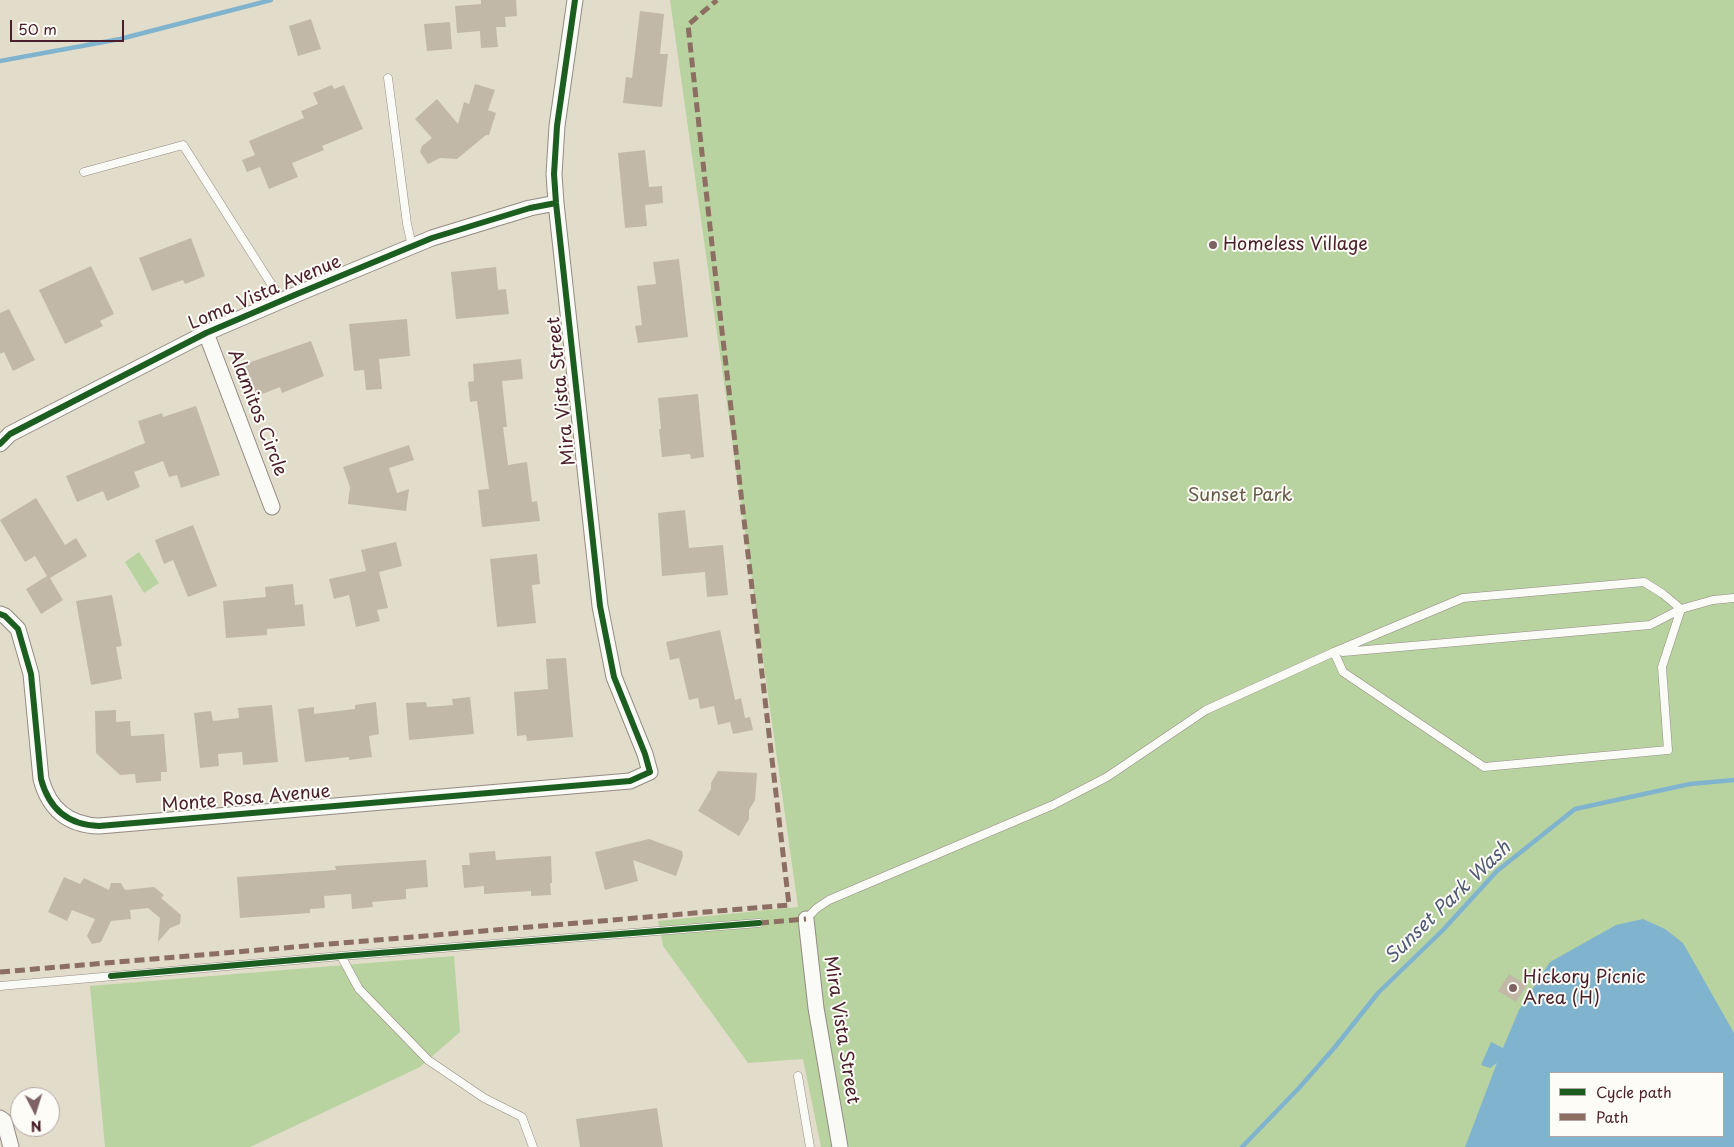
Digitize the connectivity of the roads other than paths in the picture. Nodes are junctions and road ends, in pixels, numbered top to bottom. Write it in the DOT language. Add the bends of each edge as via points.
graph roads {
  1 [pos="575,0"];
  2 [pos="388,78"];
  3 [pos="84,172"];
  4 [pos="556,203"];
  5 [pos="412,246"];
  6 [pos="282,301"];
  7 [pos="206,333"];
  8 [pos="0,444"];
  9 [pos="272,506"];
  10 [pos="1734,598"];
  11 [pos="1680,609"];
  12 [pos="0,614"];
  13 [pos="1334,652"];
  14 [pos="650,772"];
  15 [pos="806,919"];
  16 [pos="759,923"];
  17 [pos="341,956"];
  18 [pos="0,986"];
  19 [pos="798,1076"];
  20 [pos="0,1118"];
  21 [pos="11,1147"];
  22 [pos="533,1147"];
  23 [pos="810,1147"];
  24 [pos="838,1147"];
  1 -- 4 [label="street, Mira Vista Street" via="557,126"];
  2 -- 5 [label="lane"];
  3 -- 6 [label="lane" via="183,145"];
  4 -- 5 [label="street, Loma Vista Avenue" via="530,208"];
  4 -- 14 [label="street, Mira Vista Street" via="600,606 614,677"];
  5 -- 6 [label="street, Loma Vista Avenue"];
  6 -- 7 [label="street, Loma Vista Avenue"];
  7 -- 8 [label="street, Loma Vista Avenue" via="10,434"];
  7 -- 9 [label="street, Alamitos Circle"];
  10 -- 11 [label="lane"];
  11 -- 13 [label="lane" via="1650,625"];
  11 -- 13 [label="lane" via="1644,582 1463,598"];
  11 -- 13 [label="lane" via="1662,667 1668,750 1484,767 1343,672"];
  12 -- 14 [label="street, Monte Rosa Avenue" via="18,628 31,674 44,789 48,799 62,814 79,824 99,826 630,781"];
  13 -- 15 [label="lane" via="1206,710 1107,777 1053,805 829,900"];
  15 -- 24 [label="street, Mira Vista Street"];
  16 -- 17 [label="lane"];
  17 -- 18 [label="lane"];
  17 -- 22 [label="lane" via="359,989 428,1060 484,1098 522,1117"];
  19 -- 23 [label="lane"];
  20 -- 21 [label="street" via="4,1120"];
}
